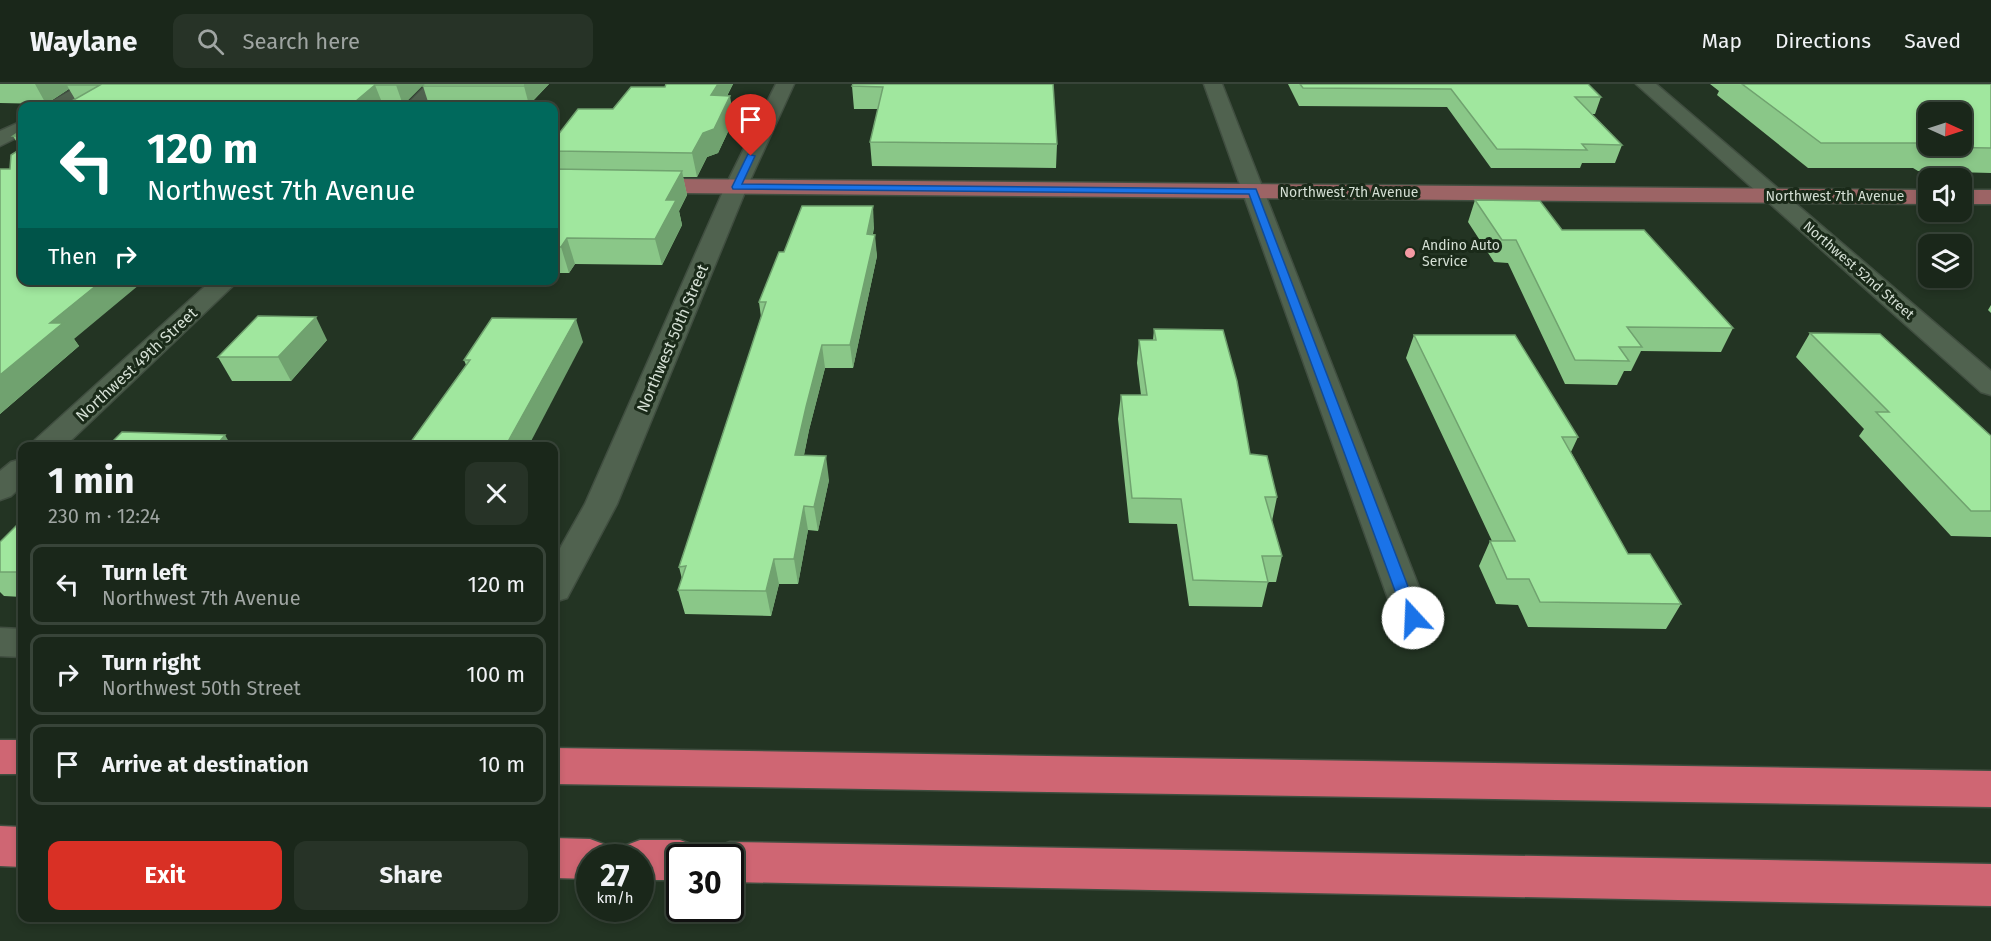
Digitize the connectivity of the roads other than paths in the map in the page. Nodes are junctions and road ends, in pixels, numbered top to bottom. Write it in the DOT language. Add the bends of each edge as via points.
graph roads {
  1 [pos="95,84"];
  2 [pos="438,84"];
  3 [pos="785,84"];
  4 [pos="1213,84"];
  5 [pos="1645,84"];
  6 [pos="64,102"];
  7 [pos="418,102"];
  8 [pos="18,129"];
  9 [pos="0,140"];
  10 [pos="558,185"];
  11 [pos="736,187"];
  12 [pos="1253,191"];
  13 [pos="1775,195"];
  14 [pos="1918,197"];
  15 [pos="1972,197"];
  16 [pos="1991,197"];
  17 [pos="222,285"];
  18 [pos="1991,386"];
  19 [pos="51,442"];
  20 [pos="18,473"];
  21 [pos="0,489"];
  22 [pos="558,582"];
  23 [pos="1413,618"];
  24 [pos="0,642"];
  25 [pos="18,643"];
  26 [pos="0,757"];
  27 [pos="18,757"];
  28 [pos="558,766"];
  29 [pos="1991,789"];
  30 [pos="0,846"];
  31 [pos="18,847"];
  32 [pos="558,858"];
  33 [pos="576,859"];
  34 [pos="744,861"];
  35 [pos="1991,885"];
  1 -- 6 [label="street"];
  2 -- 7 [label="street"];
  3 -- 11 [label="street, Northwest 50th Street"];
  4 -- 12 [label="street"];
  5 -- 13 [label="street, Northwest 52nd Street"];
  8 -- 9 [label="street"];
  10 -- 11 [label="main road, Northwest 7th Avenue"];
  11 -- 12 [label="main road, Northwest 7th Avenue"];
  11 -- 22 [label="street, Northwest 50th Street" via="600,504"];
  12 -- 13 [label="main road, Northwest 7th Avenue"];
  12 -- 23 [label="street"];
  13 -- 14 [label="main road, Northwest 7th Avenue"];
  13 -- 18 [label="street, Northwest 52nd Street"];
  15 -- 16 [label="main road"];
  17 -- 19 [label="street, Northwest 49th Street"];
  20 -- 21 [label="street"];
  24 -- 25 [label="street"];
  26 -- 27 [label="highway"];
  28 -- 29 [label="highway"];
  30 -- 31 [label="highway"];
  32 -- 33 [label="highway"];
  34 -- 35 [label="highway"];
}
